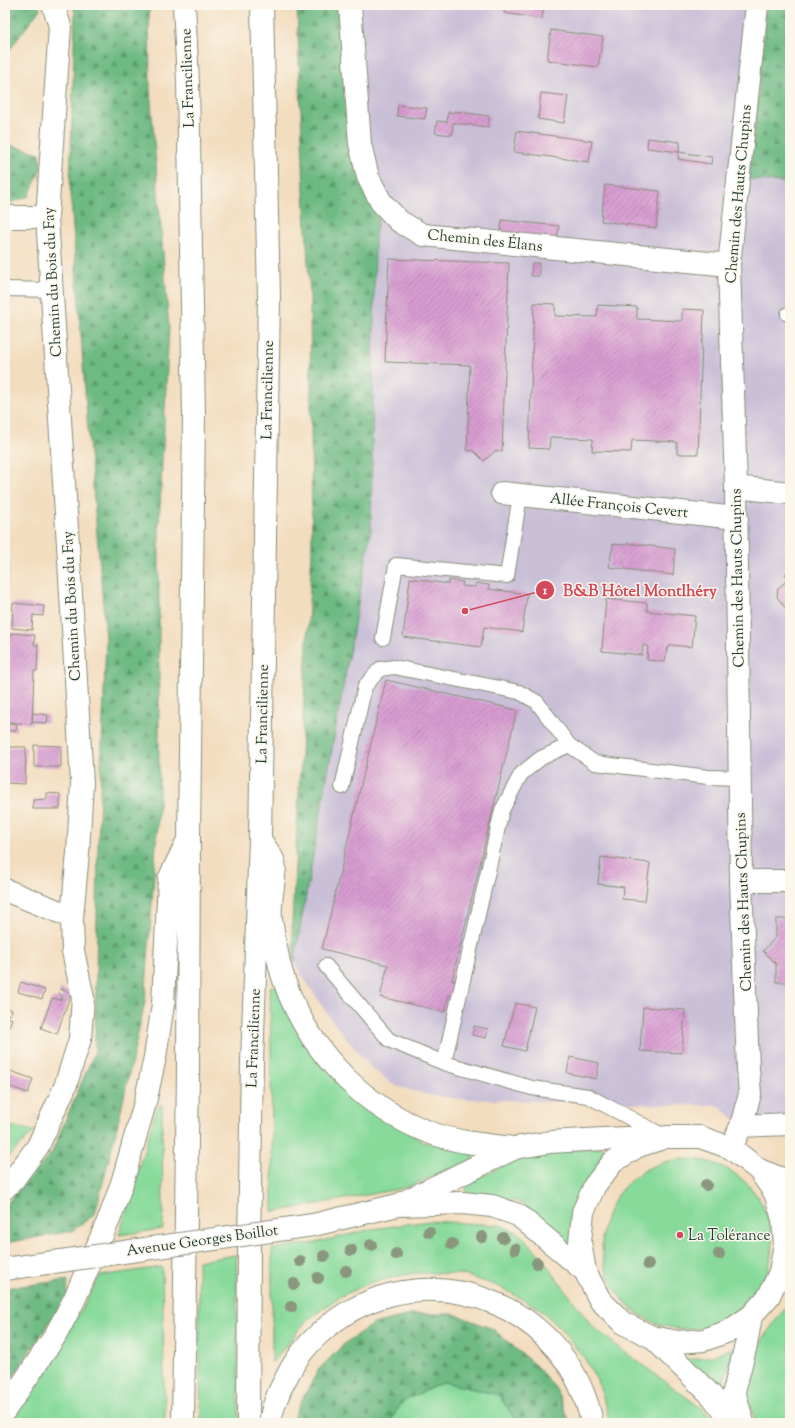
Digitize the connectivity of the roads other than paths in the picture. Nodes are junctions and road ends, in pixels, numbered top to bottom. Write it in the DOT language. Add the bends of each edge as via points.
graph roads {
  1 [pos="53,5"];
  2 [pos="184,5"];
  3 [pos="262,5"];
  4 [pos="350,5"];
  5 [pos="757,5"];
  6 [pos="5,217"];
  7 [pos="47,217"];
  8 [pos="729,265"];
  9 [pos="5,289"];
  10 [pos="52,290"];
  11 [pos="736,487"];
  12 [pos="790,493"];
  13 [pos="511,494"];
  14 [pos="736,518"];
  15 [pos="383,638"];
  16 [pos="570,745"];
  17 [pos="740,778"];
  18 [pos="342,787"];
  19 [pos="189,838"];
  20 [pos="260,839"];
  21 [pos="741,881"];
  22 [pos="790,881"];
  23 [pos="5,890"];
  24 [pos="72,917"];
  25 [pos="326,966"];
  26 [pos="444,1063"];
  27 [pos="790,1124"];
  28 [pos="741,1126"];
  29 [pos="666,1137"];
  30 [pos="515,1148"];
  31 [pos="731,1148"];
  32 [pos="759,1170"];
  33 [pos="790,1182"];
  34 [pos="5,1188"];
  35 [pos="398,1205"];
  36 [pos="5,1269"];
  37 [pos="785,1269"];
  38 [pos="585,1271"];
  39 [pos="751,1316"];
  40 [pos="652,1337"];
  41 [pos="5,1410"];
  42 [pos="183,1423"];
  43 [pos="248,1423"];
  44 [pos="270,1423"];
  45 [pos="592,1423"];
  46 [pos="733,1423"];
  47 [pos="743,1423"];
  1 -- 7 [label="main road, Chemin du Bois du Fay" via="60,26"];
  2 -- 19 [label="main road, La Francilienne" via="188,82 194,415"];
  3 -- 20 [label="main road, La Francilienne" via="269,297"];
  4 -- 8 [label="main road, Chemin des Élans" via="360,144 368,177 381,202 399,221 423,235"];
  5 -- 8 [label="main road, Chemin des Hauts Chupins"];
  6 -- 7 [label="main road"];
  7 -- 10 [label="main road, Chemin du Bois du Fay"];
  8 -- 11 [label="main road, Chemin des Hauts Chupins"];
  9 -- 10 [label="lane"];
  10 -- 24 [label="main road, Chemin du Bois du Fay" via="82,783"];
  11 -- 12 [label="main road"];
  11 -- 14 [label="main road, Chemin des Hauts Chupins"];
  13 -- 14 [label="main road, Allée François Cevert"];
  13 -- 15 [label="lane" via="507,576 396,565"];
  14 -- 17 [label="main road, Chemin des Hauts Chupins"];
  16 -- 17 [label="lane" via="595,763 708,777"];
  16 -- 18 [label="lane" via="537,702 519,692 394,667 380,669 365,686"];
  16 -- 26 [label="lane" via="541,758 521,774 502,810"];
  17 -- 21 [label="main road, Chemin des Hauts Chupins"];
  19 -- 41 [label="main road" via="169,879 163,1004 155,1057 122,1183 74,1300 55,1336"];
  19 -- 42 [label="main road, La Francilienne"];
  20 -- 30 [label="main road" via="275,863 270,920 280,968 300,1016 332,1065 346,1080 379,1106 416,1127 458,1140"];
  20 -- 43 [label="main road, La Francilienne" via="252,1070"];
  21 -- 22 [label="main road"];
  21 -- 28 [label="main road, Chemin des Hauts Chupins" via="750,1094"];
  23 -- 24 [label="main road"];
  24 -- 34 [label="main road, Chemin du Bois du Fay" via="74,951 83,998 80,1039 64,1087 38,1146"];
  25 -- 26 [label="lane" via="389,1040"];
  26 -- 29 [label="lane" via="532,1088 588,1096"];
  27 -- 28 [label="main road"];
  28 -- 31 [label="main road, Chemin des Hauts Chupins"];
  29 -- 30 [label="main road, Avenue Georges Boillot" via="603,1138 550,1142"];
  29 -- 31 [label="main road, Avenue Georges Boillot" via="700,1137"];
  29 -- 38 [label="main road" via="638,1146 613,1162 595,1185 583,1212 580,1235"];
  30 -- 35 [label="main road, Avenue Georges Boillot"];
  31 -- 32 [label="main road, Avenue Georges Boillot"];
  32 -- 33 [label="main road"];
  32 -- 37 [label="main road" via="775,1193 783,1219"];
  35 -- 36 [label="main road, Avenue Georges Boillot, bridge" via="313,1224"];
  35 -- 38 [label="main road, Avenue Georges Boillot" via="462,1203 492,1206 518,1215"];
  37 -- 39 [label="main road" via="768,1296"];
  38 -- 40 [label="main road" via="600,1300 623,1323"];
  39 -- 40 [label="main road" via="729,1331 704,1340 678,1342"];
  39 -- 47 [label="main road" via="734,1391"];
  40 -- 46 [label="main road" via="712,1396"];
  44 -- 45 [label="main road" via="275,1401 288,1374 309,1342 324,1329 371,1301 426,1289 461,1293 493,1302 535,1326 570,1366 586,1398"];
}
